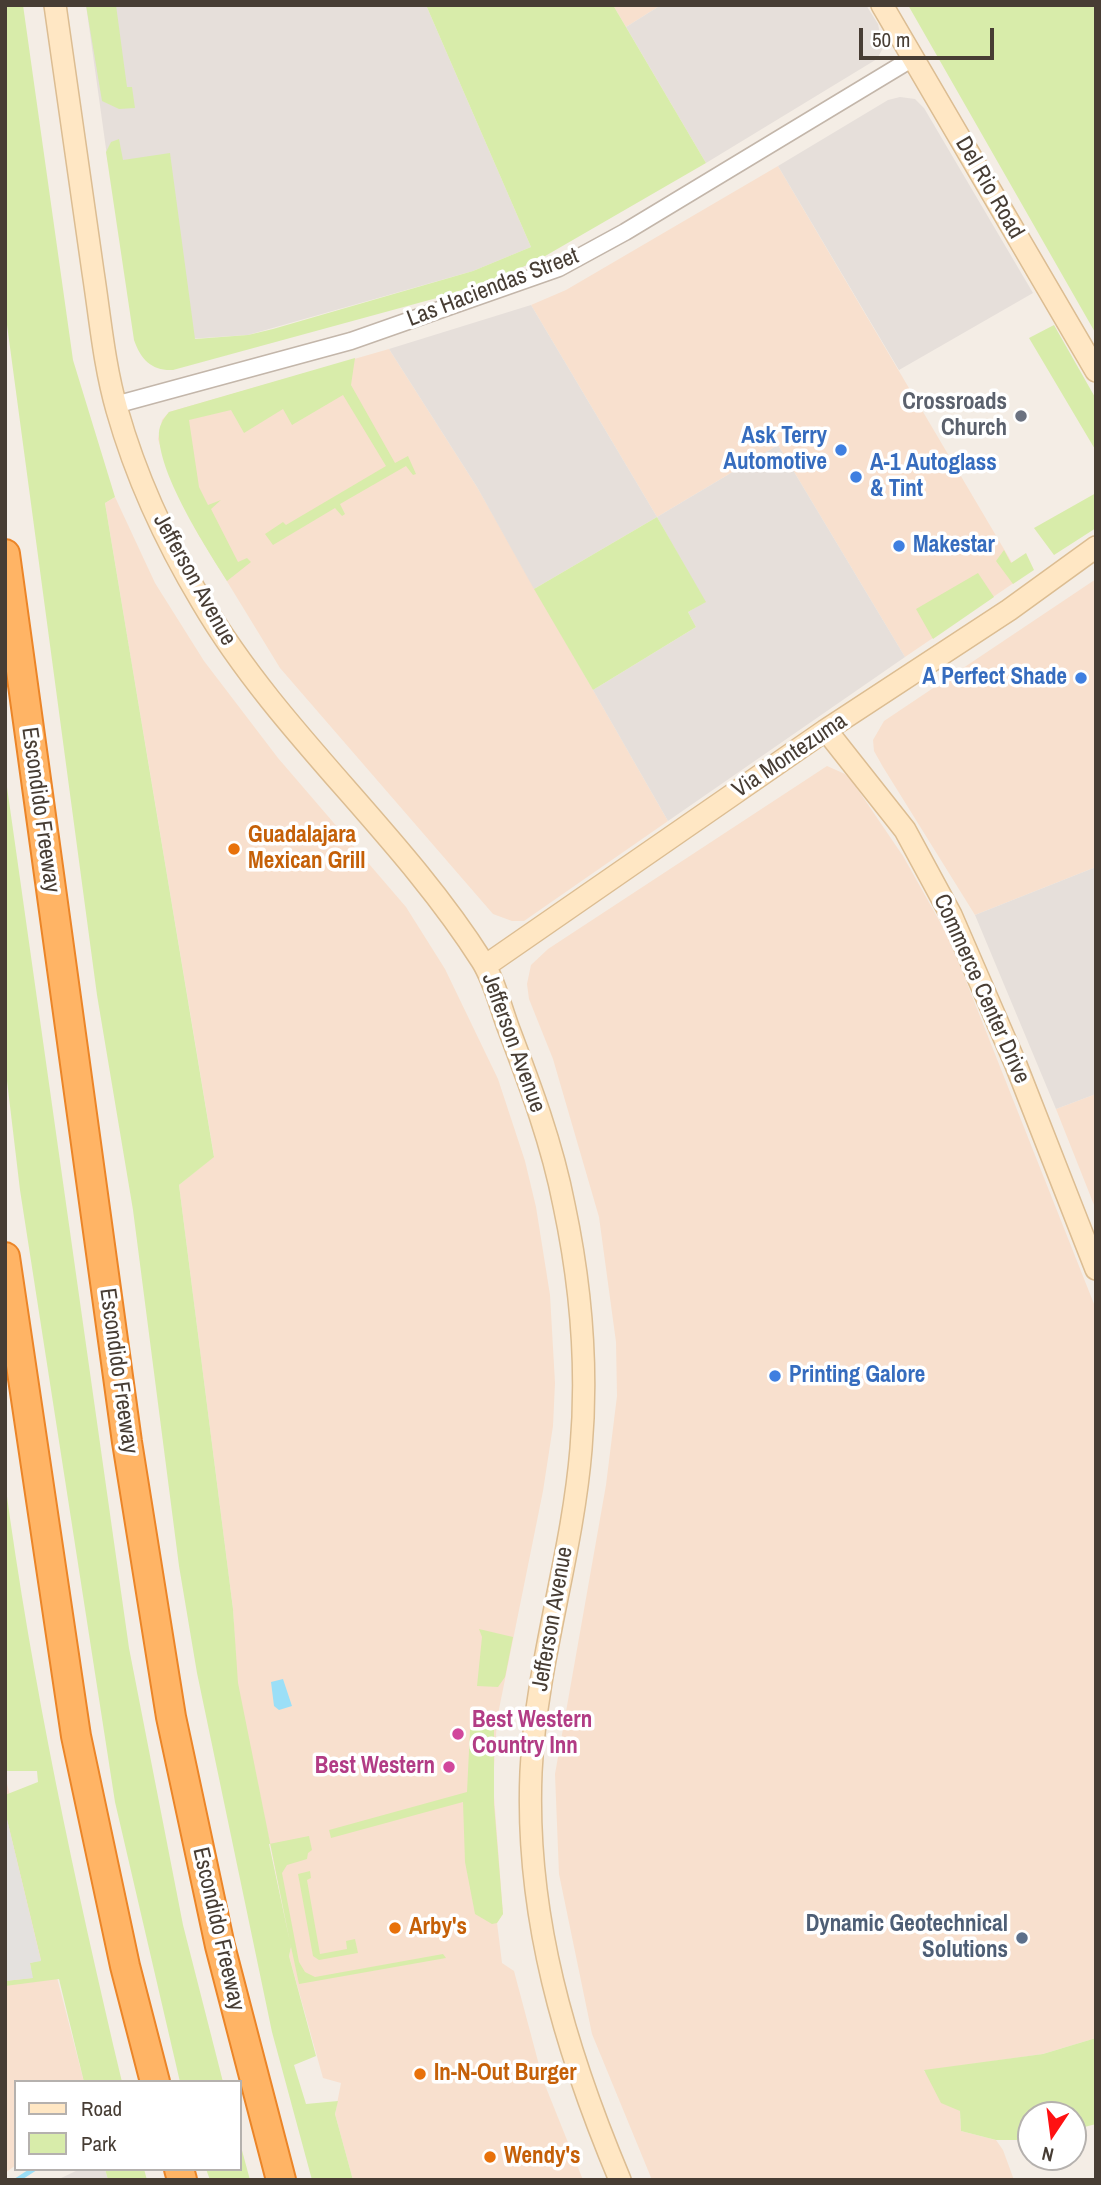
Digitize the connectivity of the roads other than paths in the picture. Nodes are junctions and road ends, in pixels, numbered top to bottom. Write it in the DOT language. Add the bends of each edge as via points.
graph roads {
  1 [pos="55,5"];
  2 [pos="882,5"];
  3 [pos="912,58"];
  4 [pos="1096,371"];
  5 [pos="115,405"];
  6 [pos="1096,547"];
  7 [pos="5,554"];
  8 [pos="826,730"];
  9 [pos="485,966"];
  10 [pos="5,1257"];
  11 [pos="1096,1269"];
  12 [pos="154,2080"];
  13 [pos="282,2180"];
  14 [pos="620,2180"];
  1 -- 5 [label="main road, Jefferson Avenue"];
  2 -- 3 [label="main road, Del Rio Road"];
  3 -- 4 [label="main road, Del Rio Road"];
  3 -- 5 [label="street, Las Haciendas Street" via="559,268 351,341"];
  5 -- 9 [label="main road, Jefferson Avenue" via="164,533 248,675 390,841"];
  6 -- 8 [label="main road, Via Montezuma"];
  7 -- 13 [label="highway, Escondido Freeway" via="127,1442 169,1703 220,1946"];
  8 -- 9 [label="main road, Via Montezuma"];
  8 -- 11 [label="main road, Commerce Center Drive" via="905,830 951,915"];
  9 -- 14 [label="main road, Jefferson Avenue" via="551,1147 576,1272 585,1360 581,1453 537,1704 531,1850 542,1939 564,2027 581,2085"];
  10 -- 12 [label="highway" via="76,1736"];
}
